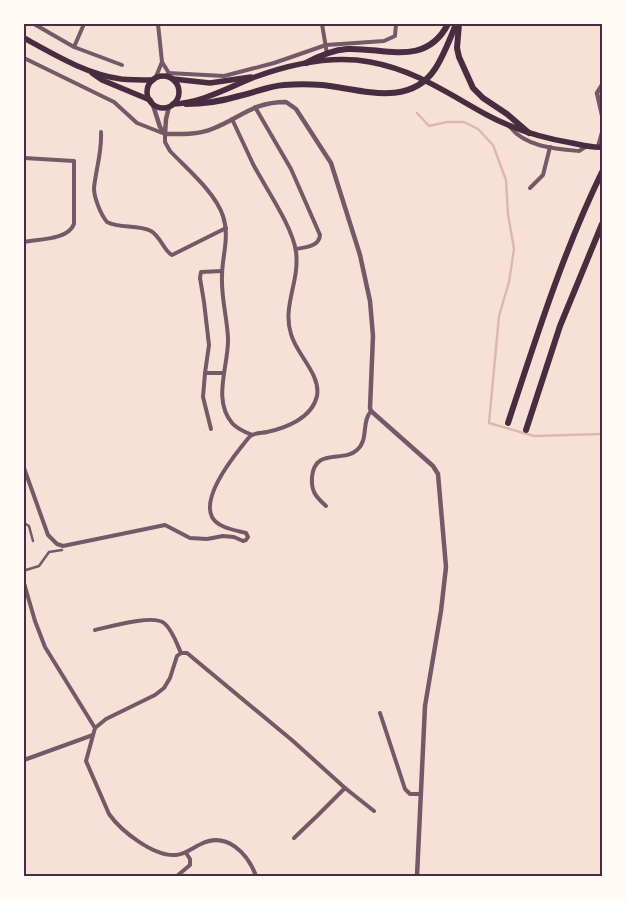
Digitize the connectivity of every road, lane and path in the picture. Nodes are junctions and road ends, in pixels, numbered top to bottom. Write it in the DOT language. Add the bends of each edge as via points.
graph roads {
  1 [pos="34,24"];
  2 [pos="84,24"];
  3 [pos="158,24"];
  4 [pos="322,24"];
  5 [pos="396,24"];
  6 [pos="448,24"];
  7 [pos="458,24"];
  8 [pos="24,38"];
  9 [pos="326,45"];
  10 [pos="74,46"];
  11 [pos="326,54"];
  12 [pos="24,58"];
  13 [pos="162,62"];
  14 [pos="306,63"];
  15 [pos="122,65"];
  16 [pos="88,71"];
  17 [pos="171,77"];
  18 [pos="255,77"];
  19 [pos="154,79"];
  20 [pos="602,85"];
  21 [pos="151,101"];
  22 [pos="186,104"];
  23 [pos="171,106"];
  24 [pos="254,107"];
  25 [pos="602,115"];
  26 [pos="232,119"];
  27 [pos="508,125"];
  28 [pos="101,132"];
  29 [pos="529,133"];
  30 [pos="602,133"];
  31 [pos="165,134"];
  32 [pos="587,146"];
  33 [pos="550,147"];
  34 [pos="601,148"];
  35 [pos="24,158"];
  36 [pos="602,172"];
  37 [pos="530,188"];
  38 [pos="602,224"];
  39 [pos="226,228"];
  40 [pos="24,242"];
  41 [pos="296,249"];
  42 [pos="222,271"];
  43 [pos="205,373"];
  44 [pos="224,373"];
  45 [pos="371,411"];
  46 [pos="508,423"];
  47 [pos="211,429"];
  48 [pos="526,430"];
  49 [pos="252,435"];
  50 [pos="24,468"];
  51 [pos="326,506"];
  52 [pos="24,523"];
  53 [pos="33,541"];
  54 [pos="62,550"];
  55 [pos="26,570"];
  56 [pos="24,583"];
  57 [pos="95,630"];
  58 [pos="181,653"];
  59 [pos="380,713"];
  60 [pos="95,728"];
  61 [pos="93,735"];
  62 [pos="24,760"];
  63 [pos="345,788"];
  64 [pos="421,794"];
  65 [pos="374,811"];
  66 [pos="294,838"];
  67 [pos="186,853"];
  68 [pos="177,876"];
  69 [pos="256,876"];
  70 [pos="418,876"];
  1 -- 10 [label="street"];
  2 -- 10 [label="street"];
  3 -- 13 [label="street"];
  4 -- 9 [label="street"];
  5 -- 9 [label="street" via="395,36 384,41"];
  6 -- 11 [label="highway" via="430,44 417,50 388,53 354,49"];
  7 -- 22 [label="highway" via="429,76 403,92 386,94 300,84 274,86 238,96"];
  7 -- 29 [label="highway" via="459,58 473,88"];
  8 -- 16 [label="main road"];
  9 -- 11 [label="street"];
  9 -- 17 [label="street" via="224,76"];
  10 -- 15 [label="street"];
  11 -- 14 [label="highway"];
  12 -- 31 [label="street" via="114,102 138,123"];
  13 -- 17 [label="street"];
  13 -- 19 [label="street"];
  14 -- 18 [label="main road"];
  14 -- 27 [label="main road" via="356,60 397,68"];
  16 -- 19 [label="main road" via="120,79"];
  16 -- 21 [label="main road"];
  17 -- 18 [label="main road" via="210,83"];
  17 -- 19 [label="main road"];
  17 -- 23 [label="main road" via="178,85 179,93"];
  18 -- 22 [label="main road"];
  19 -- 21 [label="main road" via="148,90"];
  20 -- 25 [label="street" via="597,93"];
  21 -- 23 [label="main road" via="159,107"];
  21 -- 31 [label="street"];
  22 -- 23 [label="main road"];
  23 -- 31 [label="street"];
  24 -- 26 [label="street"];
  24 -- 41 [label="street" via="291,169 320,235 316,244"];
  24 -- 45 [label="street" via="278,102 292,106 331,163 360,255 370,301 373,336"];
  26 -- 31 [label="street" via="199,133"];
  26 -- 41 [label="street"];
  27 -- 29 [label="main road"];
  27 -- 33 [label="street" via="517,135"];
  28 -- 39 [label="street" via="101,156 94,189 107,222 151,231 172,255"];
  29 -- 32 [label="main road"];
  30 -- 34 [label="street"];
  31 -- 39 [label="street" via="170,151 216,202"];
  32 -- 33 [label="street" via="579,151"];
  32 -- 34 [label="main road"];
  33 -- 37 [label="street" via="543,175"];
  35 -- 40 [label="street" via="74,161 72,230"];
  36 -- 46 [label="highway" via="540,324"];
  38 -- 48 [label="highway" via="560,326"];
  39 -- 42 [label="street"];
  41 -- 49 [label="street" via="297,270 290,296 288,324 293,342 315,379 317,396 300,420"];
  42 -- 43 [label="street" via="201,272 200,278 209,345"];
  42 -- 44 [label="street" via="228,335"];
  43 -- 44 [label="street"];
  43 -- 47 [label="street" via="203,397"];
  44 -- 49 [label="street" via="222,395 226,414 232,424"];
  45 -- 51 [label="street" via="367,415 364,439 357,450 325,458 315,466 311,487"];
  45 -- 64 [label="street" via="438,474 446,567 425,706"];
  49 -- 50 [label="street" via="226,466 212,498 213,519 223,526 246,533 248,537 243,541 223,536 207,540 190,538 165,525 63,546 56,544 48,535"];
  52 -- 53 [label="street" via="29,526"];
  54 -- 55 [label="street" via="49,552 41,564"];
  56 -- 60 [label="street" via="45,647"];
  57 -- 58 [label="street" via="159,620 168,628"];
  58 -- 60 [label="street" via="164,688"];
  58 -- 63 [label="street" via="187,653"];
  59 -- 64 [label="street" via="405,789 410,794"];
  60 -- 61 [label="street"];
  61 -- 62 [label="street"];
  61 -- 67 [label="street" via="86,761 114,821 154,850 175,855"];
  63 -- 65 [label="street"];
  63 -- 66 [label="street"];
  64 -- 70 [label="street"];
  67 -- 68 [label="street" via="190,865"];
  67 -- 69 [label="street" via="210,841 229,843 248,858"];
}
